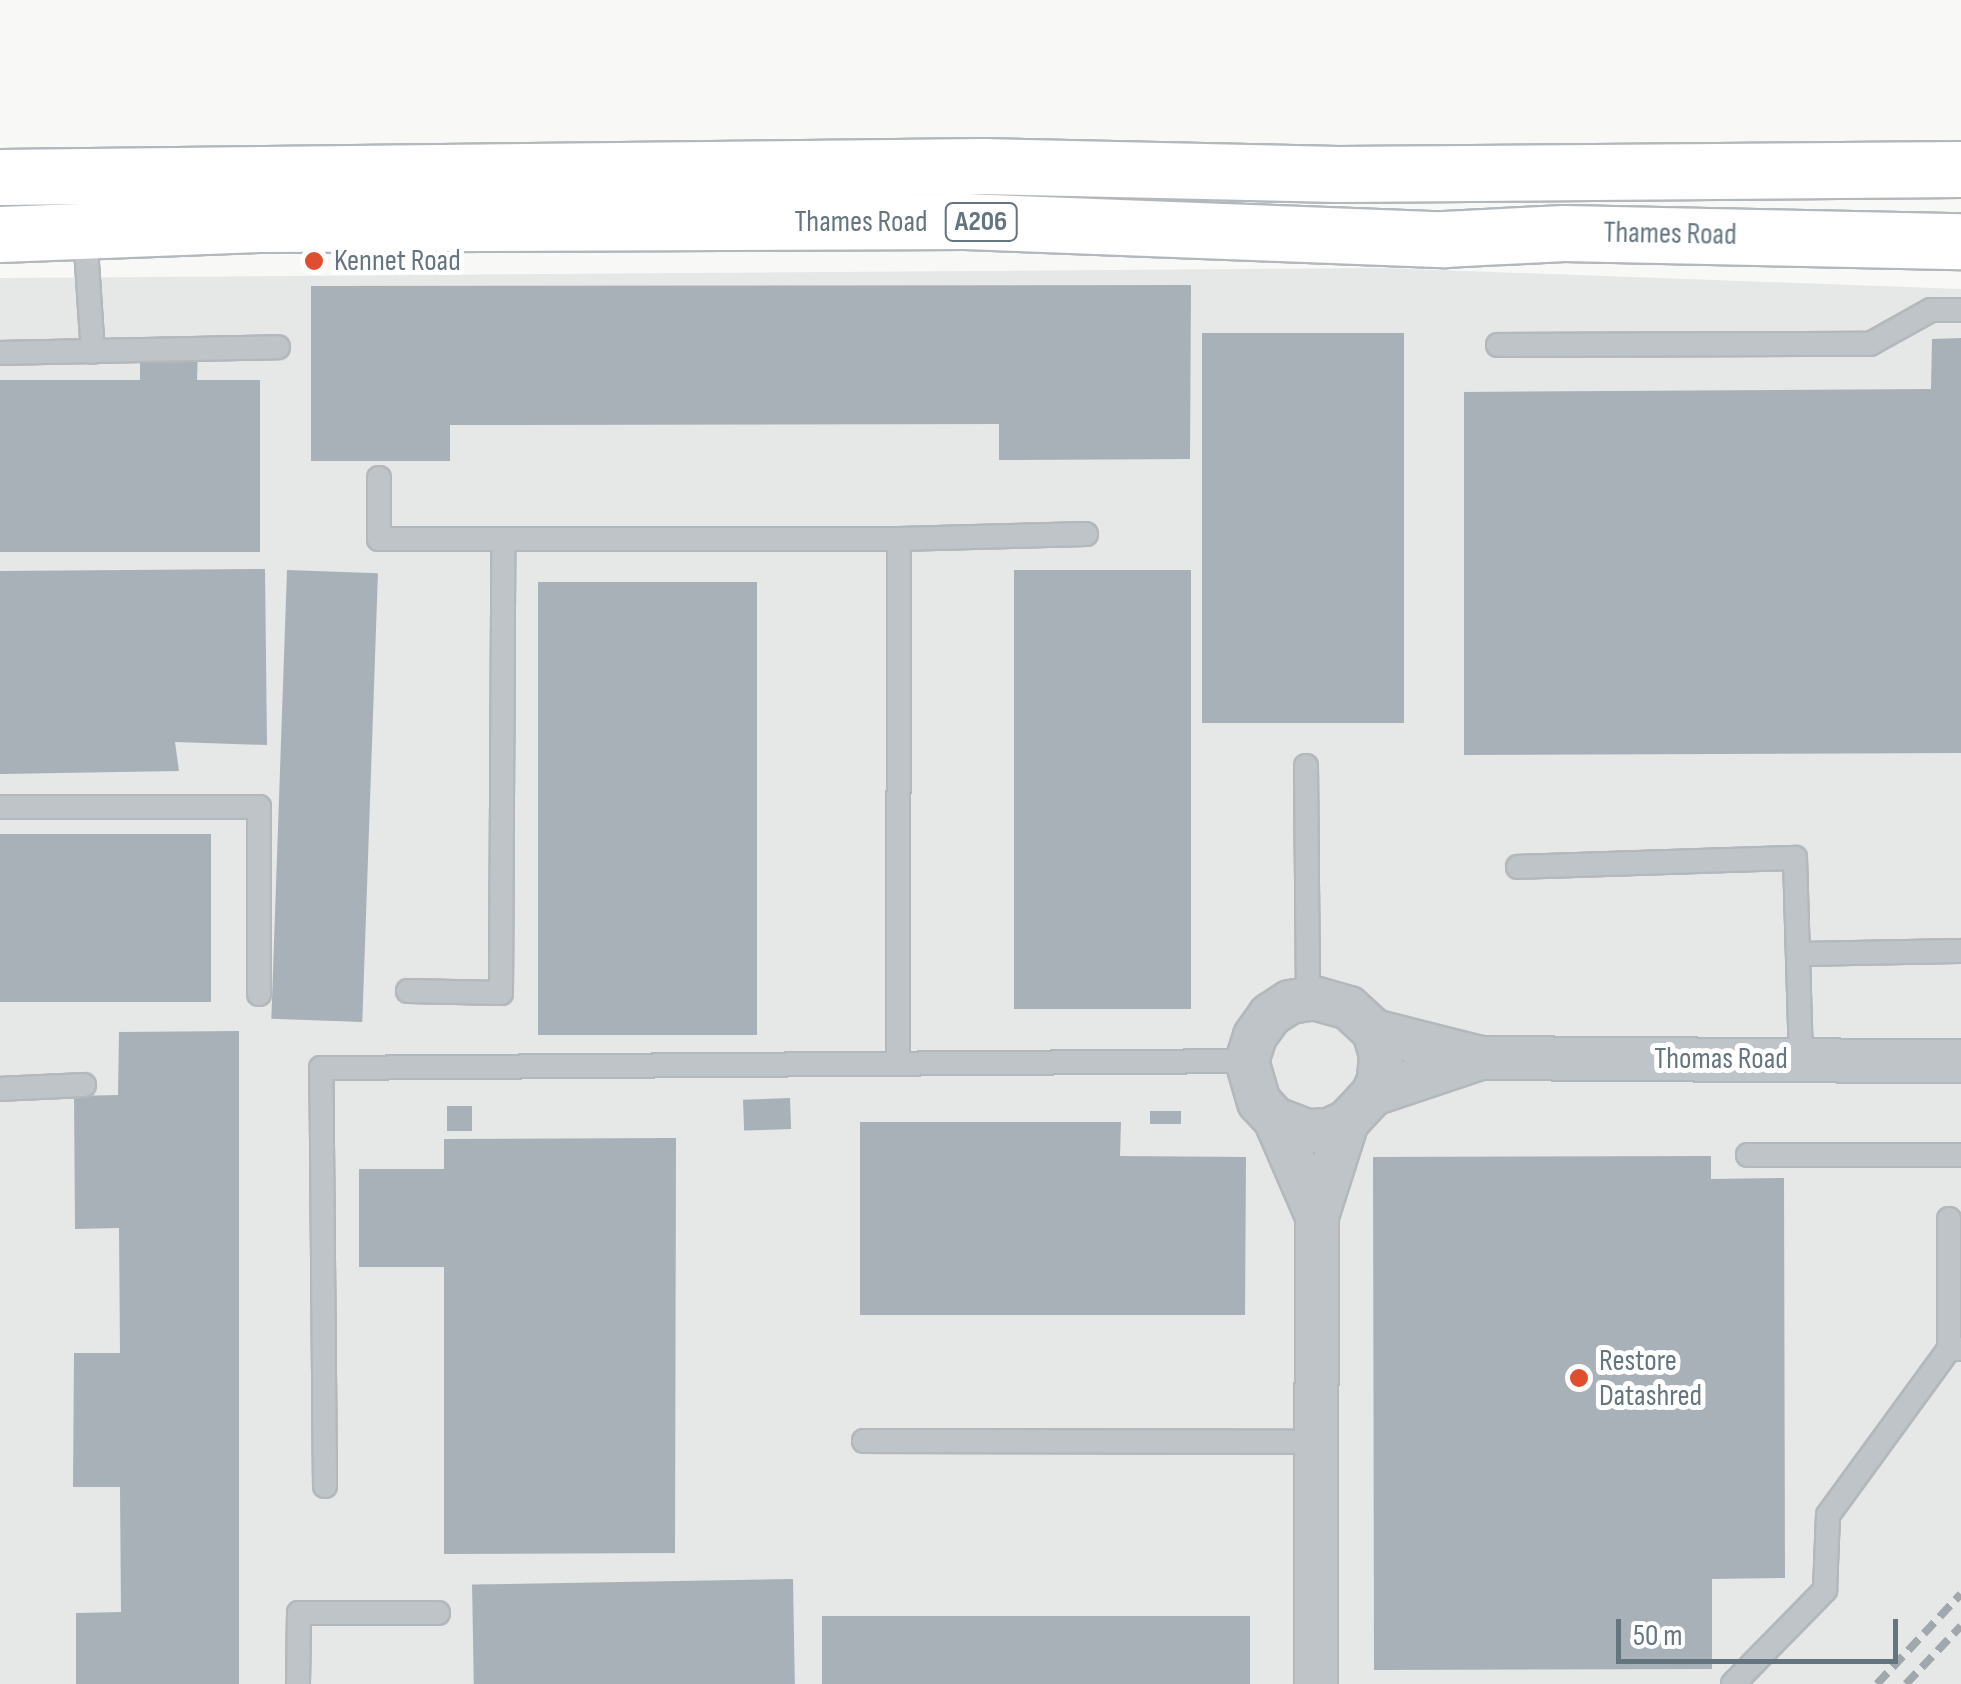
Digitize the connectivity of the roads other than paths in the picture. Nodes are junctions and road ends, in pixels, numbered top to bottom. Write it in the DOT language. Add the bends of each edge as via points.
graph roads {
  1 [pos="1961,169"];
  2 [pos="0,177"];
  3 [pos="85,233"];
  4 [pos="0,234"];
  5 [pos="1961,240"];
  6 [pos="1961,310"];
  7 [pos="1498,345"];
  8 [pos="278,348"];
  9 [pos="93,352"];
  10 [pos="0,353"];
  11 [pos="379,478"];
  12 [pos="1086,534"];
  13 [pos="502,539"];
  14 [pos="899,539"];
  15 [pos="1306,766"];
  16 [pos="0,807"];
  17 [pos="1518,866"];
  18 [pos="1961,952"];
  19 [pos="1798,954"];
  20 [pos="408,991"];
  21 [pos="259,994"];
  22 [pos="1308,1000"];
  23 [pos="1374,1031"];
  24 [pos="1480,1058"];
  25 [pos="1801,1060"];
  26 [pos="1247,1061"];
  27 [pos="1961,1061"];
  28 [pos="898,1064"];
  29 [pos="84,1085"];
  30 [pos="0,1089"];
  31 [pos="1360,1108"];
  32 [pos="1274,1119"];
  33 [pos="1748,1155"];
  34 [pos="1961,1156"];
  35 [pos="1317,1216"];
  36 [pos="1949,1219"];
  37 [pos="1955,1349"];
  38 [pos="864,1441"];
  39 [pos="1316,1442"];
  40 [pos="325,1486"];
  41 [pos="438,1612"];
  42 [pos="298,1684"];
  43 [pos="1316,1684"];
  44 [pos="1733,1684"];
  1 -- 2 [label="main road, Thames Road / A206" via="1338,174 984,166"];
  3 -- 4 [label="main road, Thames Road / A206"];
  3 -- 5 [label="main road, Thames Road / A206" via="264,224 965,221 1444,239 1584,233"];
  3 -- 9 [label="lane"];
  6 -- 7 [label="lane" via="1931,310 1870,344"];
  8 -- 9 [label="lane"];
  9 -- 10 [label="lane"];
  11 -- 13 [label="lane" via="379,539"];
  12 -- 14 [label="lane"];
  13 -- 14 [label="lane"];
  13 -- 20 [label="lane" via="501,993"];
  14 -- 28 [label="lane"];
  15 -- 22 [label="lane"];
  16 -- 21 [label="lane" via="258,807"];
  17 -- 19 [label="lane" via="1795,858"];
  18 -- 19 [label="lane"];
  19 -- 25 [label="lane"];
  22 -- 23 [label="street, Thomas Road" via="1334,1001"];
  22 -- 26 [label="street" via="1270,1014"];
  23 -- 24 [label="street, Thomas Road"];
  23 -- 31 [label="street" via="1381,1055"];
  24 -- 25 [label="street, Thomas Road"];
  24 -- 31 [label="street, Thomas Road"];
  25 -- 27 [label="street, Thomas Road"];
  26 -- 28 [label="lane"];
  26 -- 32 [label="street" via="1258,1102"];
  28 -- 40 [label="lane" via="321,1068"];
  29 -- 30 [label="lane"];
  31 -- 32 [label="street, Thomas Road" via="1307,1131"];
  31 -- 35 [label="street"];
  32 -- 35 [label="street"];
  33 -- 34 [label="lane"];
  35 -- 39 [label="street"];
  36 -- 37 [label="lane"];
  37 -- 44 [label="lane" via="1828,1515 1824,1590"];
  38 -- 39 [label="lane"];
  39 -- 43 [label="street"];
  41 -- 42 [label="lane" via="298,1613"];
}
